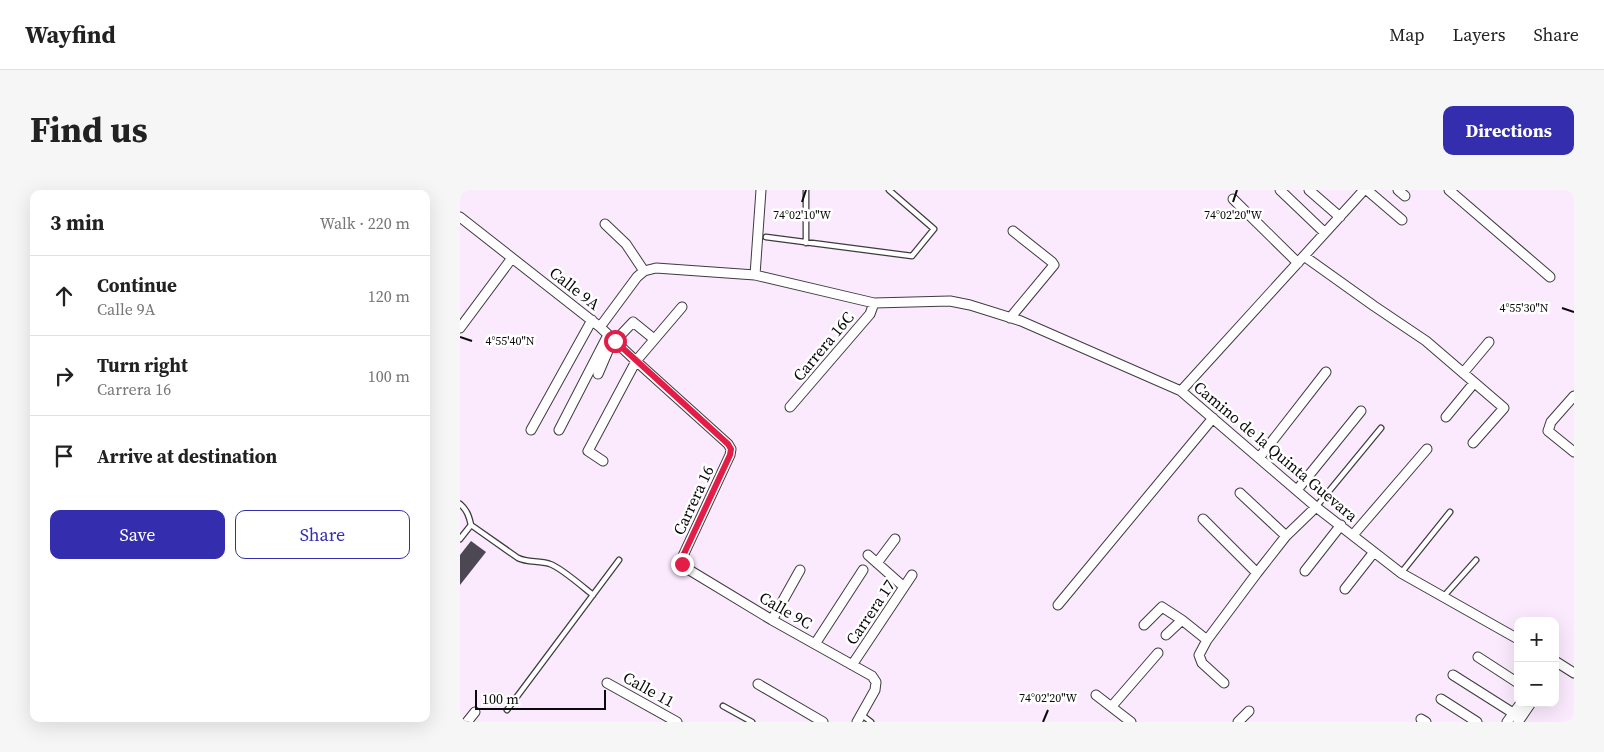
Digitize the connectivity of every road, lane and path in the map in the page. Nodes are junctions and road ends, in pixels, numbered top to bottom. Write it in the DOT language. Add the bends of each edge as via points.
graph roads {
  1 [pos="761,190"];
  2 [pos="806,190"];
  3 [pos="889,190"];
  4 [pos="1280,190"];
  5 [pos="1309,190"];
  6 [pos="1366,190"];
  7 [pos="1449,190"];
  8 [pos="1233,199"];
  9 [pos="460,216"];
  10 [pos="1340,217"];
  11 [pos="1402,220"];
  12 [pos="606,224"];
  13 [pos="1013,231"];
  14 [pos="1325,234"];
  15 [pos="762,237"];
  16 [pos="806,242"];
  17 [pos="512,258"];
  18 [pos="1301,260"];
  19 [pos="644,271"];
  20 [pos="755,276"];
  21 [pos="1550,277"];
  22 [pos="874,303"];
  23 [pos="682,307"];
  24 [pos="1010,318"];
  25 [pos="592,320"];
  26 [pos="600,327"];
  27 [pos="460,328"];
  28 [pos="612,338"];
  29 [pos="654,339"];
  30 [pos="1489,342"];
  31 [pos="636,361"];
  32 [pos="1326,372"];
  33 [pos="598,374"];
  34 [pos="1464,374"];
  35 [pos="1474,383"];
  36 [pos="1181,391"];
  37 [pos="1574,396"];
  38 [pos="790,407"];
  39 [pos="1361,411"];
  40 [pos="1446,416"];
  41 [pos="1213,418"];
  42 [pos="1381,428"];
  43 [pos="531,430"];
  44 [pos="559,430"];
  45 [pos="1473,443"];
  46 [pos="731,449"];
  47 [pos="1427,449"];
  48 [pos="1574,452"];
  49 [pos="1259,458"];
  50 [pos="603,462"];
  51 [pos="1297,490"];
  52 [pos="1240,493"];
  53 [pos="460,504"];
  54 [pos="1316,507"];
  55 [pos="1450,512"];
  56 [pos="1202,519"];
  57 [pos="471,525"];
  58 [pos="1341,526"];
  59 [pos="1353,535"];
  60 [pos="1286,536"];
  61 [pos="460,539"];
  62 [pos="895,539"];
  63 [pos="1374,552"];
  64 [pos="868,555"];
  65 [pos="619,560"];
  66 [pos="1476,560"];
  67 [pos="877,563"];
  68 [pos="682,564"];
  69 [pos="800,570"];
  70 [pos="863,570"];
  71 [pos="1304,571"];
  72 [pos="1257,572"];
  73 [pos="1401,573"];
  74 [pos="912,575"];
  75 [pos="904,587"];
  76 [pos="1346,589"];
  77 [pos="593,595"];
  78 [pos="1443,598"];
  79 [pos="1058,605"];
  80 [pos="772,620"];
  81 [pos="1182,620"];
  82 [pos="1144,625"];
  83 [pos="1166,635"];
  84 [pos="1514,637"];
  85 [pos="1207,640"];
  86 [pos="815,644"];
  87 [pos="1158,653"];
  88 [pos="1478,657"];
  89 [pos="852,665"];
  90 [pos="1559,667"];
  91 [pos="1574,673"];
  92 [pos="1453,675"];
  93 [pos="1514,680"];
  94 [pos="607,683"];
  95 [pos="1224,683"];
  96 [pos="758,684"];
  97 [pos="1096,695"];
  98 [pos="1441,700"];
  99 [pos="724,706"];
  100 [pos="1112,706"];
  101 [pos="1518,707"];
  102 [pos="1528,707"];
  103 [pos="507,710"];
  104 [pos="1248,711"];
  105 [pos="475,712"];
  106 [pos="1513,713"];
  107 [pos="860,718"];
  108 [pos="467,722"];
  109 [pos="677,722"];
  110 [pos="752,722"];
  111 [pos="822,722"];
  112 [pos="871,722"];
  113 [pos="1131,722"];
  114 [pos="1238,722"];
  115 [pos="1477,722"];
  116 [pos="1507,722"];
  117 [pos="1518,722"];
  1 -- 15 [label="street"];
  2 -- 16 [label="lane"];
  3 -- 16 [label="lane" via="934,229 912,256"];
  4 -- 14 [label="street"];
  5 -- 10 [label="street"];
  6 -- 10 [label="street"];
  6 -- 11 [label="street"];
  7 -- 21 [label="street"];
  8 -- 18 [label="street"];
  9 -- 17 [label="street, Calle 9A"];
  10 -- 14 [label="street"];
  12 -- 19 [label="street" via="626,244"];
  13 -- 24 [label="street" via="1054,265"];
  14 -- 18 [label="street"];
  15 -- 16 [label="lane"];
  15 -- 20 [label="street"];
  17 -- 25 [label="street, Calle 9A"];
  17 -- 27 [label="street"];
  18 -- 34 [label="street" via="1426,341"];
  18 -- 36 [label="street"];
  19 -- 20 [label="street, Camino de la Quinta Guevara" via="656,268"];
  19 -- 26 [label="street"];
  20 -- 22 [label="street, Camino de la Quinta Guevara"];
  22 -- 24 [label="street, Camino de la Quinta Guevara" via="950,301 970,304"];
  22 -- 38 [label="street, Carrera 16C" via="870,314"];
  23 -- 29 [label="street"];
  24 -- 36 [label="street, Camino de la Quinta Guevara"];
  25 -- 26 [label="street, Calle 9A"];
  25 -- 43 [label="street"];
  26 -- 28 [label="street, Calle 9A"];
  28 -- 29 [label="street" via="633,322"];
  28 -- 31 [label="street, Calle 9A"];
  28 -- 33 [label="street"];
  28 -- 44 [label="street"];
  29 -- 31 [label="street"];
  30 -- 34 [label="street"];
  31 -- 46 [label="street, Calle 9A"];
  31 -- 50 [label="street" via="588,451"];
  32 -- 49 [label="street"];
  34 -- 35 [label="street"];
  35 -- 40 [label="street"];
  35 -- 45 [label="street" via="1504,408"];
  36 -- 41 [label="street, Camino de la Quinta Guevara"];
  37 -- 48 [label="street" via="1548,427 1548,431"];
  39 -- 51 [label="street"];
  41 -- 49 [label="street, Camino de la Quinta Guevara"];
  41 -- 79 [label="street"];
  42 -- 54 [label="lane"];
  46 -- 68 [label="street, Carrera 16"];
  47 -- 59 [label="street"];
  49 -- 51 [label="street, Camino de la Quinta Guevara"];
  51 -- 54 [label="street, Camino de la Quinta Guevara"];
  52 -- 60 [label="street"];
  53 -- 57 [label="lane"];
  54 -- 58 [label="street, Camino de la Quinta Guevara"];
  54 -- 60 [label="street"];
  55 -- 73 [label="lane"];
  56 -- 72 [label="street"];
  57 -- 61 [label="lane"];
  57 -- 77 [label="lane" via="526,562 552,564"];
  58 -- 59 [label="street, Camino de la Quinta Guevara"];
  58 -- 71 [label="street"];
  59 -- 63 [label="street, Camino de la Quinta Guevara"];
  60 -- 72 [label="street"];
  62 -- 67 [label="street"];
  63 -- 73 [label="street, Camino de la Quinta Guevara"];
  63 -- 76 [label="street"];
  64 -- 67 [label="street"];
  65 -- 77 [label="lane"];
  66 -- 78 [label="lane"];
  67 -- 75 [label="street"];
  68 -- 80 [label="street, Calle 9C"];
  69 -- 80 [label="street"];
  70 -- 86 [label="street"];
  72 -- 85 [label="street"];
  73 -- 78 [label="street, Camino de la Quinta Guevara"];
  74 -- 75 [label="street, Carrera 17"];
  75 -- 89 [label="street, Carrera 17"];
  77 -- 103 [label="lane"];
  78 -- 84 [label="street, Camino de la Quinta Guevara"];
  80 -- 86 [label="street, Calle 9C"];
  81 -- 82 [label="street" via="1162,607"];
  81 -- 83 [label="street"];
  81 -- 85 [label="street"];
  85 -- 95 [label="street" via="1199,656 1202,663"];
  86 -- 89 [label="street, Calle 9C"];
  87 -- 100 [label="street"];
  88 -- 93 [label="street"];
  89 -- 107 [label="street, Calle 9C" via="872,676 876,682"];
  90 -- 91 [label="street"];
  92 -- 106 [label="street"];
  94 -- 109 [label="street, Calle 11"];
  96 -- 111 [label="street"];
  97 -- 100 [label="street"];
  98 -- 115 [label="street"];
  99 -- 110 [label="lane"];
  100 -- 113 [label="street"];
  101 -- 106 [label="street"];
  102 -- 117 [label="street"];
  104 -- 114 [label="street"];
  105 -- 108 [label="street"];
  106 -- 116 [label="street"];
  107 -- 112 [label="lane"];
}
